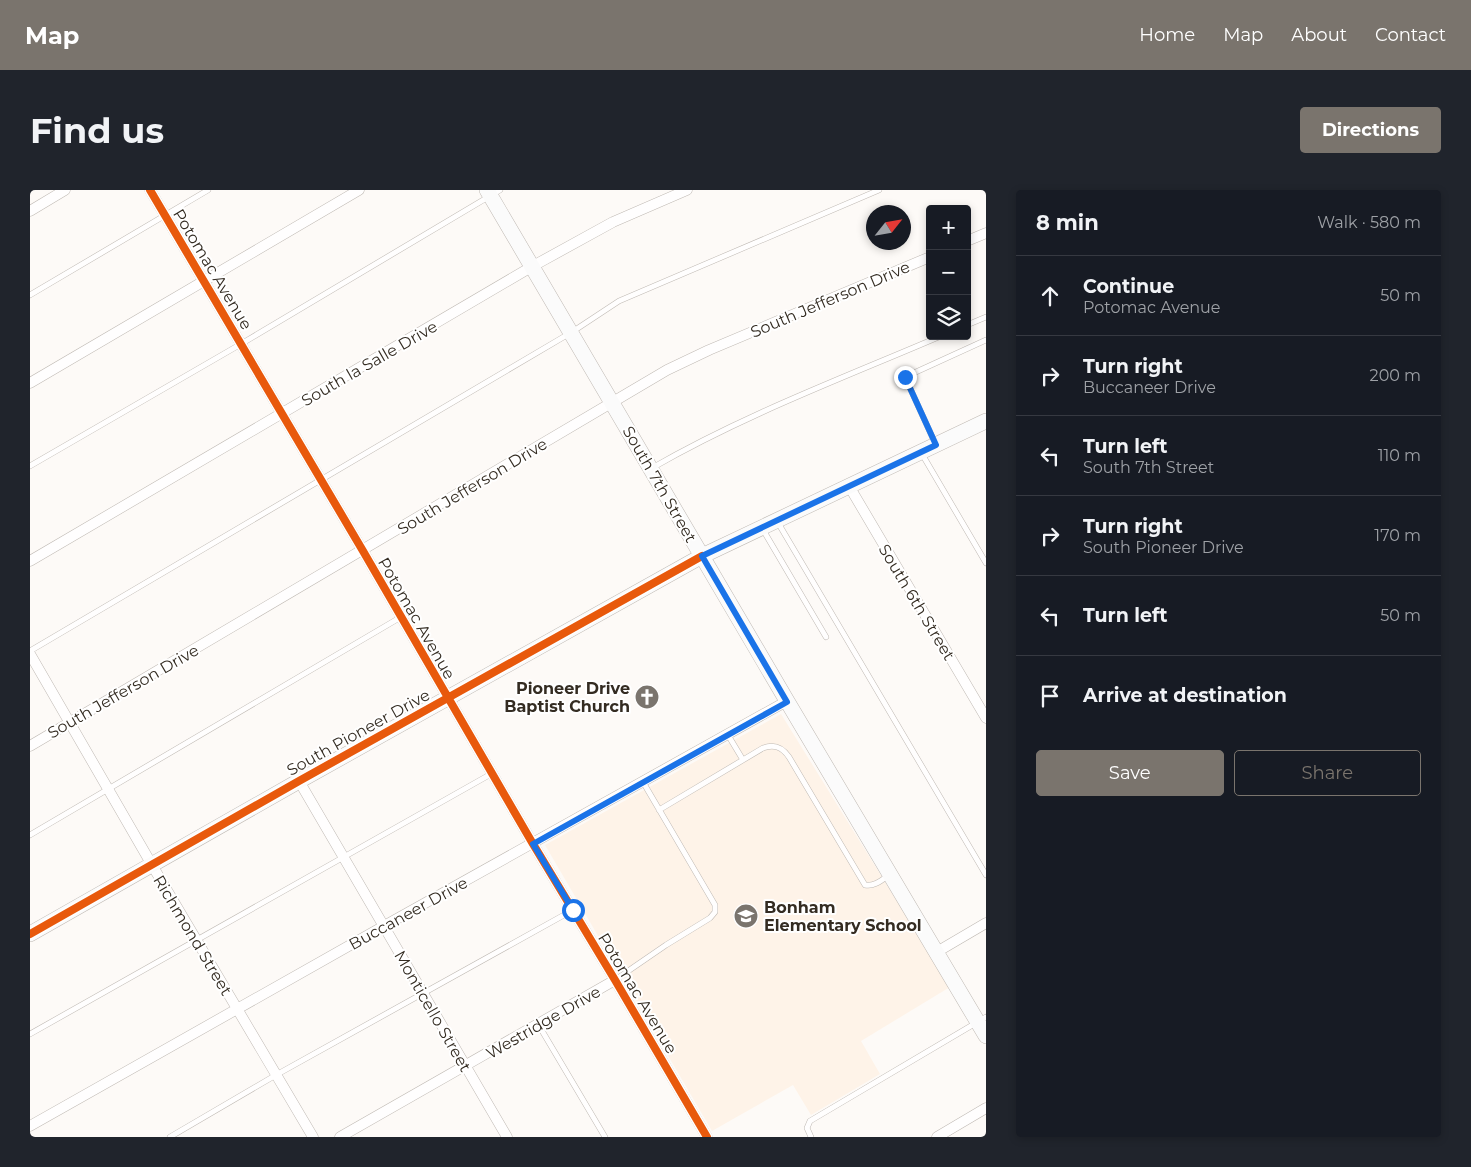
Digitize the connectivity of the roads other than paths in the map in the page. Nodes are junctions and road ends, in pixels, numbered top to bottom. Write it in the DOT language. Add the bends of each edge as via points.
graph roads {
  1 [pos="65,190"];
  2 [pos="150,190"];
  3 [pos="208,190"];
  4 [pos="359,190"];
  5 [pos="687,190"];
  6 [pos="879,190"];
  7 [pos="493,192"];
  8 [pos="30,210"];
  9 [pos="166,216"];
  10 [pos="986,233"];
  11 [pos="971,239"];
  12 [pos="926,259"];
  13 [pos="533,266"];
  14 [pos="205,281"];
  15 [pos="30,295"];
  16 [pos="986,317"];
  17 [pos="971,323"];
  18 [pos="572,332"];
  19 [pos="932,340"];
  20 [pos="986,340"];
  21 [pos="241,344"];
  22 [pos="30,383"];
  23 [pos="613,402"];
  24 [pos="282,414"];
  25 [pos="986,421"];
  26 [pos="936,445"];
  27 [pos="921,452"];
  28 [pos="30,466"];
  29 [pos="651,468"];
  30 [pos="321,480"];
  31 [pos="849,486"];
  32 [pos="777,521"];
  33 [pos="761,528"];
  34 [pos="363,550"];
  35 [pos="702,556"];
  36 [pos="30,561"];
  37 [pos="986,563"];
  38 [pos="401,617"];
  39 [pos="826,637"];
  40 [pos="30,652"];
  41 [pos="447,698"];
  42 [pos="787,702"];
  43 [pos="986,718"];
  44 [pos="70,722"];
  45 [pos="728,734"];
  46 [pos="30,746"];
  47 [pos="743,760"];
  48 [pos="491,774"];
  49 [pos="299,781"];
  50 [pos="643,782"];
  51 [pos="108,789"];
  52 [pos="659,810"];
  53 [pos="30,835"];
  54 [pos="533,844"];
  55 [pos="343,857"];
  56 [pos="152,865"];
  57 [pos="889,875"];
  58 [pos="986,875"];
  59 [pos="573,910"];
  60 [pos="986,923"];
  61 [pos="384,926"];
  62 [pos="30,934"];
  63 [pos="196,939"];
  64 [pos="935,953"];
  65 [pos="615,980"];
  66 [pos="423,993"];
  67 [pos="238,1009"];
  68 [pos="982,1019"];
  69 [pos="538,1024"];
  70 [pos="30,1034"];
  71 [pos="986,1036"];
  72 [pos="466,1066"];
  73 [pos="276,1075"];
  74 [pos="986,1108"];
  75 [pos="30,1126"];
  76 [pos="170,1137"];
  77 [pos="313,1137"];
  78 [pos="340,1137"];
  79 [pos="507,1137"];
  80 [pos="605,1137"];
  81 [pos="707,1137"];
  82 [pos="811,1137"];
  83 [pos="938,1137"];
  1 -- 8 [label="street"];
  2 -- 9 [label="street, Potomac Avenue"];
  3 -- 9 [label="lane"];
  4 -- 14 [label="street"];
  5 -- 13 [label="street, South la Salle Drive" via="614,222"];
  6 -- 18 [label="lane" via="619,301"];
  7 -- 13 [label="street, South 7th Street"];
  7 -- 21 [label="lane"];
  9 -- 14 [label="street, Potomac Avenue"];
  9 -- 15 [label="lane"];
  10 -- 11 [label="street"];
  12 -- 23 [label="street, South Jefferson Drive" via="709,350"];
  13 -- 18 [label="street, South 7th Street"];
  13 -- 24 [label="street, South la Salle Drive"];
  14 -- 21 [label="street, Potomac Avenue"];
  14 -- 22 [label="street"];
  16 -- 17 [label="lane"];
  18 -- 23 [label="street, South 7th Street"];
  18 -- 30 [label="lane"];
  19 -- 29 [label="lane" via="733,425"];
  20 -- 26 [label="lane" via="905,377"];
  21 -- 24 [label="street, Potomac Avenue"];
  21 -- 28 [label="lane"];
  23 -- 29 [label="street, South 7th Street"];
  23 -- 34 [label="street, South Jefferson Drive"];
  24 -- 30 [label="street, Potomac Avenue"];
  24 -- 36 [label="street, South la Salle Drive"];
  25 -- 26 [label="street, South Pioneer Drive"];
  26 -- 27 [label="street, South Pioneer Drive"];
  27 -- 31 [label="street, South Pioneer Drive"];
  27 -- 37 [label="lane"];
  29 -- 35 [label="street, South 7th Street"];
  30 -- 34 [label="street, Potomac Avenue"];
  30 -- 40 [label="lane"];
  31 -- 32 [label="street, South Pioneer Drive"];
  31 -- 43 [label="street, South 6th Street"];
  32 -- 33 [label="street, South Pioneer Drive"];
  32 -- 58 [label="lane"];
  33 -- 35 [label="street, South Pioneer Drive"];
  33 -- 39 [label="lane"];
  34 -- 38 [label="street, Potomac Avenue"];
  34 -- 44 [label="street, South Jefferson Drive"];
  35 -- 41 [label="street, South Pioneer Drive"];
  35 -- 42 [label="street, South 7th Street"];
  38 -- 41 [label="street, Potomac Avenue"];
  38 -- 51 [label="lane"];
  40 -- 44 [label="street, Richmond Street"];
  41 -- 48 [label="street, Potomac Avenue"];
  41 -- 49 [label="street, South Pioneer Drive"];
  42 -- 45 [label="street, Buccaneer Drive"];
  42 -- 57 [label="street, South 7th Street"];
  44 -- 46 [label="street, South Jefferson Drive"];
  44 -- 51 [label="street, Richmond Street"];
  45 -- 47 [label="lane"];
  45 -- 50 [label="street, Buccaneer Drive"];
  47 -- 52 [label="lane"];
  47 -- 57 [label="lane" via="770,746 784,750 865,885"];
  48 -- 54 [label="street, Potomac Avenue"];
  48 -- 55 [label="lane"];
  49 -- 55 [label="street, Monticello Street"];
  49 -- 56 [label="street, South Pioneer Drive"];
  50 -- 52 [label="lane"];
  50 -- 54 [label="street, Buccaneer Drive"];
  51 -- 53 [label="lane"];
  51 -- 56 [label="street, Richmond Street"];
  52 -- 65 [label="lane" via="715,905 715,912"];
  54 -- 59 [label="street, Potomac Avenue"];
  54 -- 61 [label="street, Buccaneer Drive"];
  55 -- 61 [label="street, Monticello Street"];
  55 -- 63 [label="lane"];
  56 -- 62 [label="street, South Pioneer Drive"];
  56 -- 63 [label="street, Richmond Street"];
  57 -- 64 [label="street, South 7th Street"];
  59 -- 65 [label="street, Potomac Avenue"];
  59 -- 66 [label="lane"];
  60 -- 64 [label="street"];
  61 -- 66 [label="street, Monticello Street"];
  61 -- 67 [label="street, Buccaneer Drive"];
  63 -- 67 [label="street, Richmond Street"];
  63 -- 70 [label="lane"];
  64 -- 68 [label="street, South 7th Street"];
  65 -- 69 [label="street, Westridge Drive"];
  65 -- 81 [label="street, Potomac Avenue"];
  66 -- 72 [label="street, Monticello Street"];
  66 -- 73 [label="lane"];
  67 -- 73 [label="street, Richmond Street"];
  67 -- 75 [label="street, Buccaneer Drive"];
  68 -- 71 [label="street, South 7th Street"];
  68 -- 82 [label="lane" via="810,1121 807,1128"];
  69 -- 72 [label="street, Westridge Drive"];
  69 -- 80 [label="lane"];
  72 -- 78 [label="street, Westridge Drive"];
  72 -- 79 [label="street, Monticello Street"];
  73 -- 76 [label="lane"];
  73 -- 77 [label="street, Richmond Street"];
  74 -- 83 [label="street"];
}
